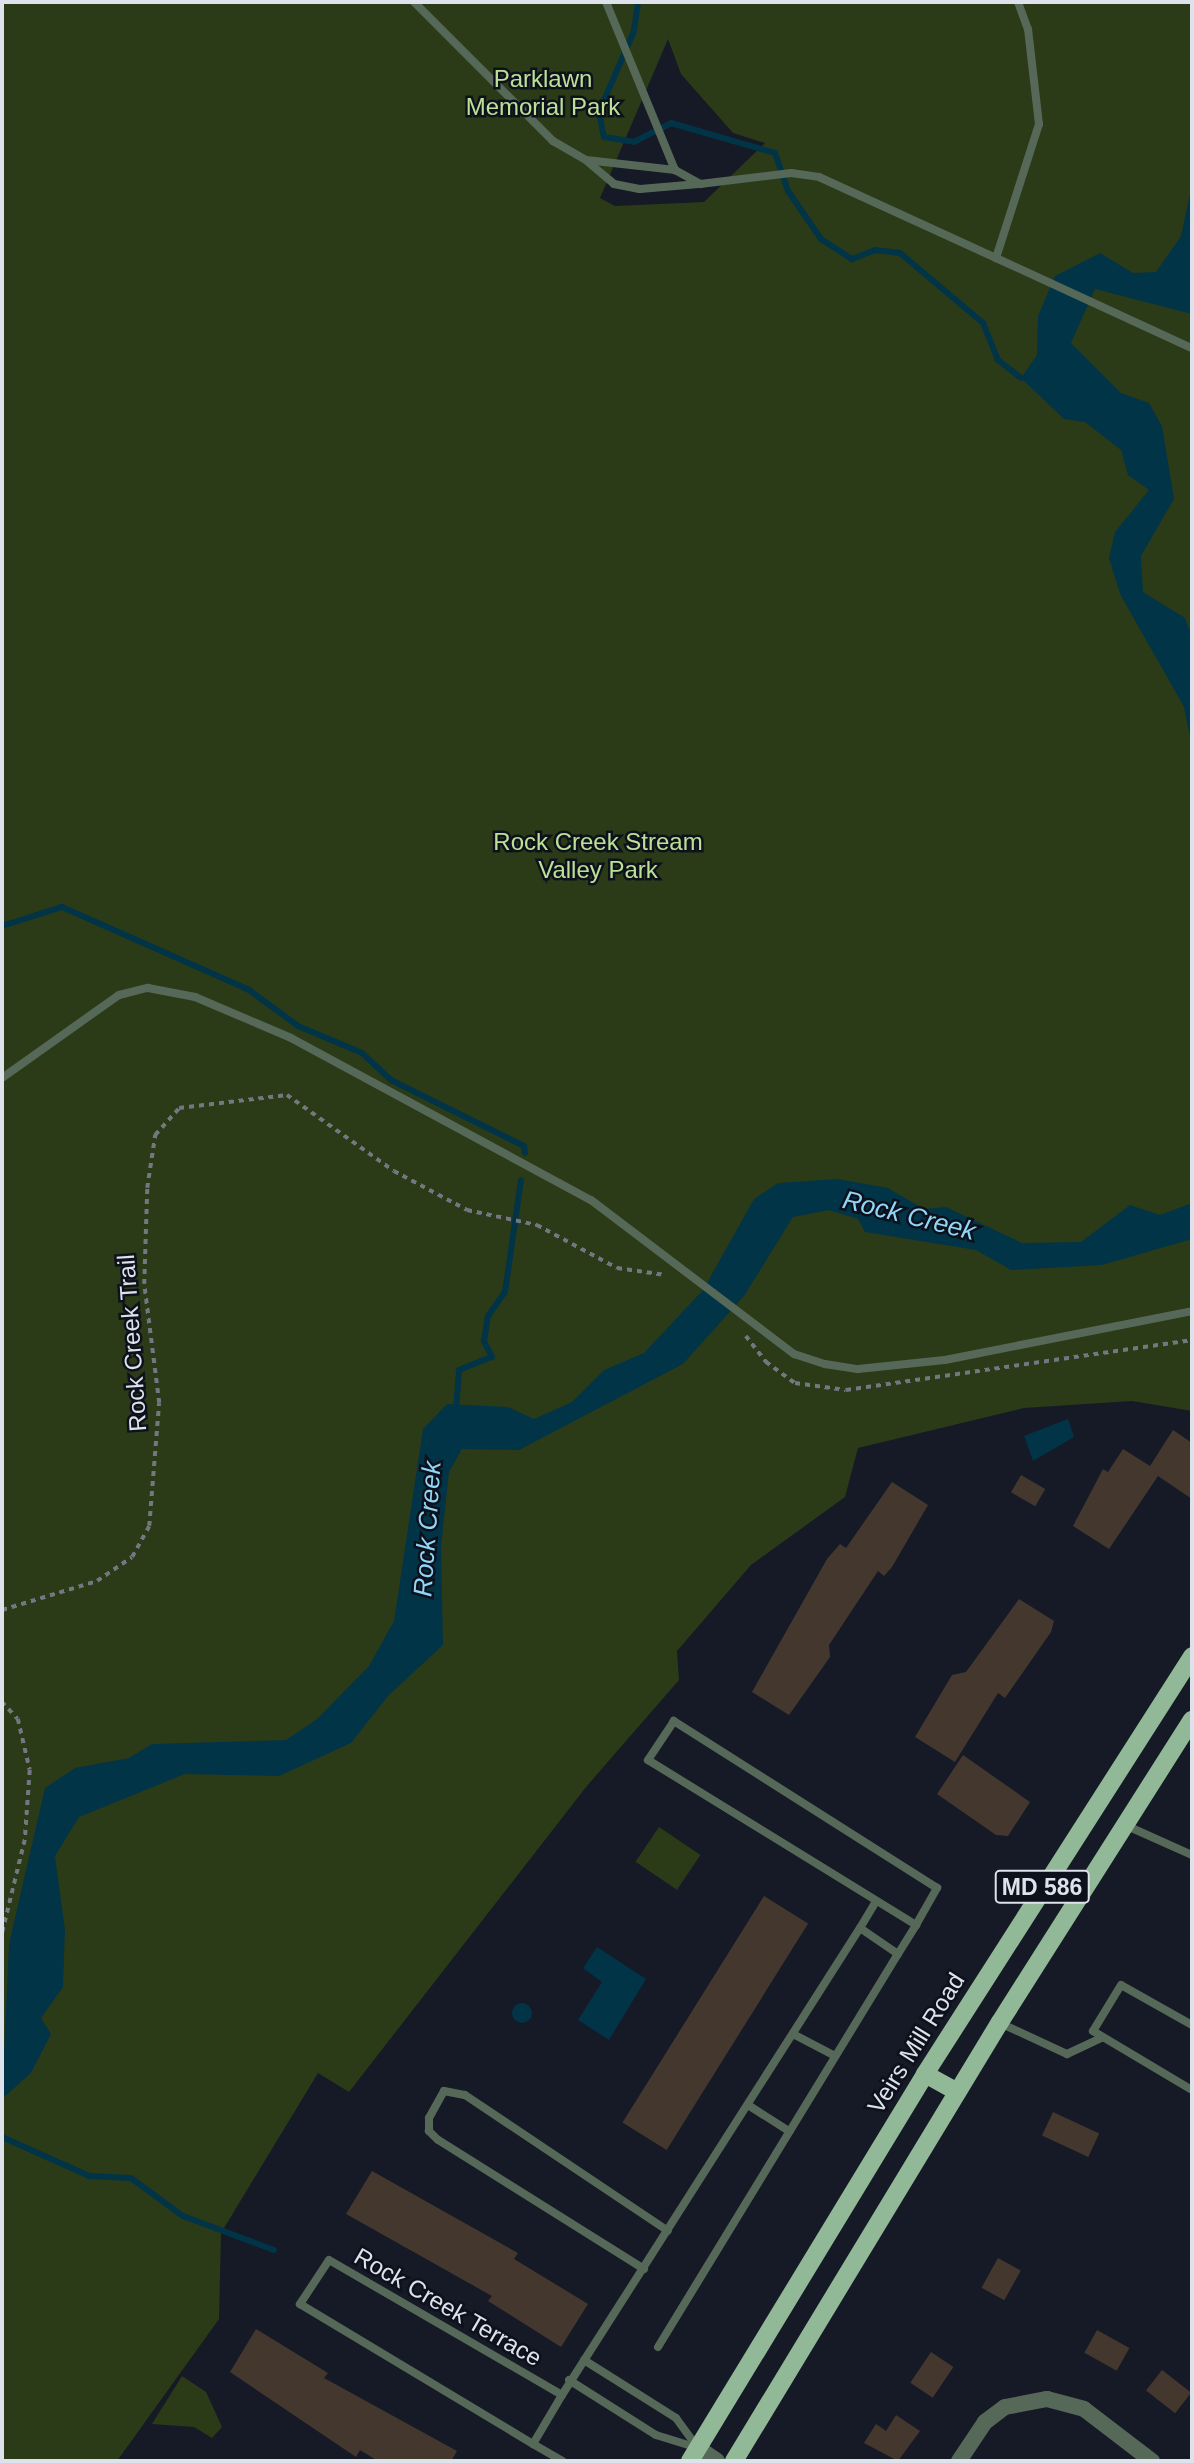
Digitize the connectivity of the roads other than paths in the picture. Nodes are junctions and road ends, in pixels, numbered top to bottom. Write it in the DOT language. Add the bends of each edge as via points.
graph roads {
  1 [pos="414,2"];
  2 [pos="606,2"];
  3 [pos="1018,2"];
  4 [pos="586,160"];
  5 [pos="675,170"];
  6 [pos="700,184"];
  7 [pos="996,258"];
  8 [pos="1192,348"];
  9 [pos="2,1078"];
  10 [pos="1192,1311"];
  11 [pos="1192,1656"];
  12 [pos="1192,1720"];
  13 [pos="1124,1825"];
  14 [pos="1192,1855"];
  15 [pos="876,1901"];
  16 [pos="916,1925"];
  17 [pos="860,1928"];
  18 [pos="898,1954"];
  19 [pos="1000,2022"];
  20 [pos="1192,2025"];
  21 [pos="793,2034"];
  22 [pos="1102,2038"];
  23 [pos="835,2056"];
  24 [pos="925,2074"];
  25 [pos="1192,2090"];
  26 [pos="957,2092"];
  27 [pos="748,2105"];
  28 [pos="789,2131"];
  29 [pos="668,2231"];
  30 [pos="644,2269"];
  31 [pos="658,2347"];
  32 [pos="584,2360"];
  33 [pos="569,2380"];
  34 [pos="562,2395"];
  35 [pos="533,2444"];
  36 [pos="694,2455"];
  37 [pos="563,2461"];
  38 [pos="717,2461"];
  39 [pos="734,2461"];
  40 [pos="959,2461"];
  41 [pos="1152,2461"];
  1 -- 4 [label="lane" via="553,141"];
  2 -- 5 [label="lane" via="621,50"];
  3 -- 7 [label="lane" via="1028,29 1039,124"];
  4 -- 5 [label="lane"];
  4 -- 6 [label="lane" via="614,184 640,189"];
  5 -- 6 [label="lane"];
  6 -- 7 [label="lane" via="791,173 867,195"];
  7 -- 8 [label="lane"];
  9 -- 10 [label="lane" via="119,995 148,988 195,997 291,1038 560,1183 704,1282 794,1354 858,1369 945,1360"];
  11 -- 24 [label="main road, Veirs Mill Road / MD 586"];
  12 -- 13 [label="main road, MD 586"];
  13 -- 14 [label="lane"];
  13 -- 19 [label="main road, MD 586"];
  15 -- 16 [label="lane"];
  15 -- 16 [label="lane" via="648,1760 674,1721 937,1888"];
  15 -- 17 [label="lane"];
  16 -- 18 [label="lane"];
  17 -- 18 [label="lane"];
  17 -- 21 [label="lane"];
  18 -- 23 [label="lane"];
  19 -- 22 [label="lane" via="1067,2054"];
  19 -- 26 [label="main road, MD 586"];
  20 -- 22 [label="lane" via="1121,1984 1093,2031"];
  21 -- 23 [label="lane"];
  21 -- 27 [label="lane"];
  22 -- 25 [label="lane"];
  23 -- 28 [label="lane"];
  24 -- 26 [label="main road"];
  24 -- 36 [label="main road, Veirs Mill Road / MD 586"];
  26 -- 39 [label="main road, MD 586"];
  27 -- 28 [label="lane"];
  27 -- 29 [label="lane"];
  28 -- 31 [label="lane"];
  29 -- 30 [label="lane"];
  29 -- 30 [label="lane" via="465,2095 444,2091 429,2118 429,2131 438,2140"];
  30 -- 32 [label="lane"];
  32 -- 33 [label="lane"];
  32 -- 36 [label="lane" via="676,2417"];
  33 -- 34 [label="lane"];
  33 -- 36 [label="lane"];
  34 -- 35 [label="lane"];
  34 -- 35 [label="lane, Rock Creek Terrace" via="329,2260 300,2304"];
  35 -- 37 [label="lane, Rock Creek Terrace"];
  36 -- 38 [label="street"];
  40 -- 41 [label="street" via="985,2422 1005,2407 1046,2399 1084,2409"];
}
